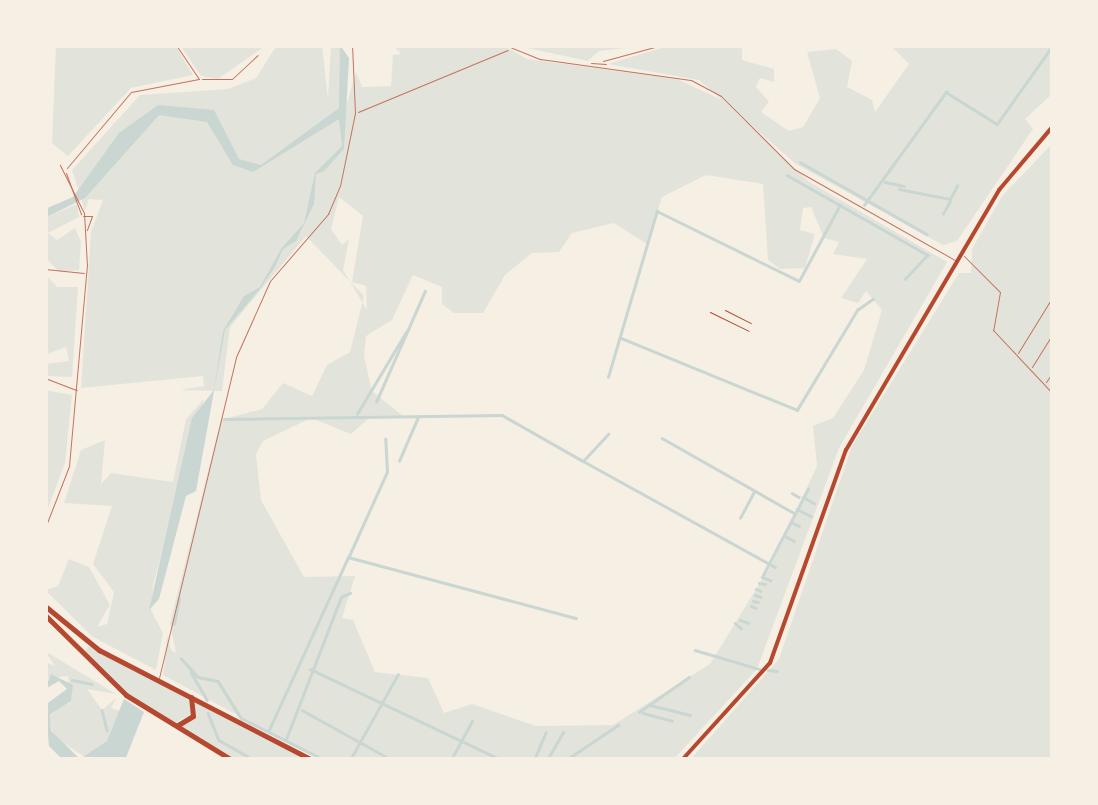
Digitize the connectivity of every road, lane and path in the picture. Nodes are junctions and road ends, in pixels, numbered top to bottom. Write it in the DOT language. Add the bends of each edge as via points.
graph roads {
  1 [pos="176,45"];
  2 [pos="352,45"];
  3 [pos="505,45"];
  4 [pos="662,45"];
  5 [pos="509,50"];
  6 [pos="258,55"];
  7 [pos="603,61"];
  8 [pos="589,64"];
  9 [pos="607,67"];
  10 [pos="199,78"];
  11 [pos="355,113"];
  12 [pos="1053,126"];
  13 [pos="1051,136"];
  14 [pos="60,165"];
  15 [pos="67,173"];
  16 [pos="83,214"];
  17 [pos="87,230"];
  18 [pos="962,255"];
  19 [pos="956,264"];
  20 [pos="967,267"];
  21 [pos="45,269"];
  22 [pos="86,272"];
  23 [pos="1053,296"];
  24 [pos="725,310"];
  25 [pos="710,312"];
  26 [pos="751,323"];
  27 [pos="749,330"];
  28 [pos="1053,333"];
  29 [pos="1017,354"];
  30 [pos="1030,369"];
  31 [pos="1053,372"];
  32 [pos="45,378"];
  33 [pos="1044,384"];
  34 [pos="77,390"];
  35 [pos="1053,394"];
  36 [pos="45,528"];
  37 [pos="45,606"];
  38 [pos="45,615"];
  39 [pos="84,640"];
  40 [pos="76,647"];
  41 [pos="158,680"];
  42 [pos="190,697"];
  43 [pos="175,726"];
  44 [pos="232,760"];
  45 [pos="312,760"];
  46 [pos="682,760"];
  1 -- 10 [label="street"];
  2 -- 11 [label="street"];
  3 -- 5 [label="street"];
  4 -- 7 [label="street"];
  5 -- 8 [label="street"];
  5 -- 11 [label="street"];
  6 -- 10 [label="street" via="232,80"];
  7 -- 8 [label="street"];
  7 -- 9 [label="street"];
  8 -- 9 [label="street"];
  9 -- 19 [label="street" via="675,74 718,94 794,169"];
  10 -- 15 [label="street" via="130,92"];
  11 -- 41 [label="street" via="333,204 270,281 236,357"];
  12 -- 13 [label="main road"];
  13 -- 18 [label="main road" via="999,190"];
  14 -- 15 [label="street"];
  15 -- 16 [label="street"];
  16 -- 17 [label="street"];
  16 -- 17 [label="street" via="92,216"];
  17 -- 22 [label="street"];
  18 -- 19 [label="main road"];
  18 -- 20 [label="street"];
  19 -- 20 [label="street"];
  19 -- 46 [label="main road" via="838,468 770,664"];
  20 -- 29 [label="street" via="1000,292 991,324"];
  21 -- 22 [label="street"];
  22 -- 34 [label="street"];
  23 -- 29 [label="street"];
  24 -- 26 [label="path"];
  25 -- 27 [label="path"];
  28 -- 30 [label="street"];
  29 -- 30 [label="street"];
  30 -- 33 [label="street"];
  31 -- 33 [label="street"];
  32 -- 34 [label="street"];
  33 -- 35 [label="street"];
  34 -- 36 [label="street" via="69,466"];
  37 -- 39 [label="highway"];
  38 -- 40 [label="highway"];
  39 -- 40 [label="highway"];
  39 -- 41 [label="highway"];
  40 -- 43 [label="highway"];
  41 -- 42 [label="highway"];
  42 -- 43 [label="highway" via="193,716"];
  42 -- 45 [label="highway"];
  43 -- 44 [label="highway"];
}
